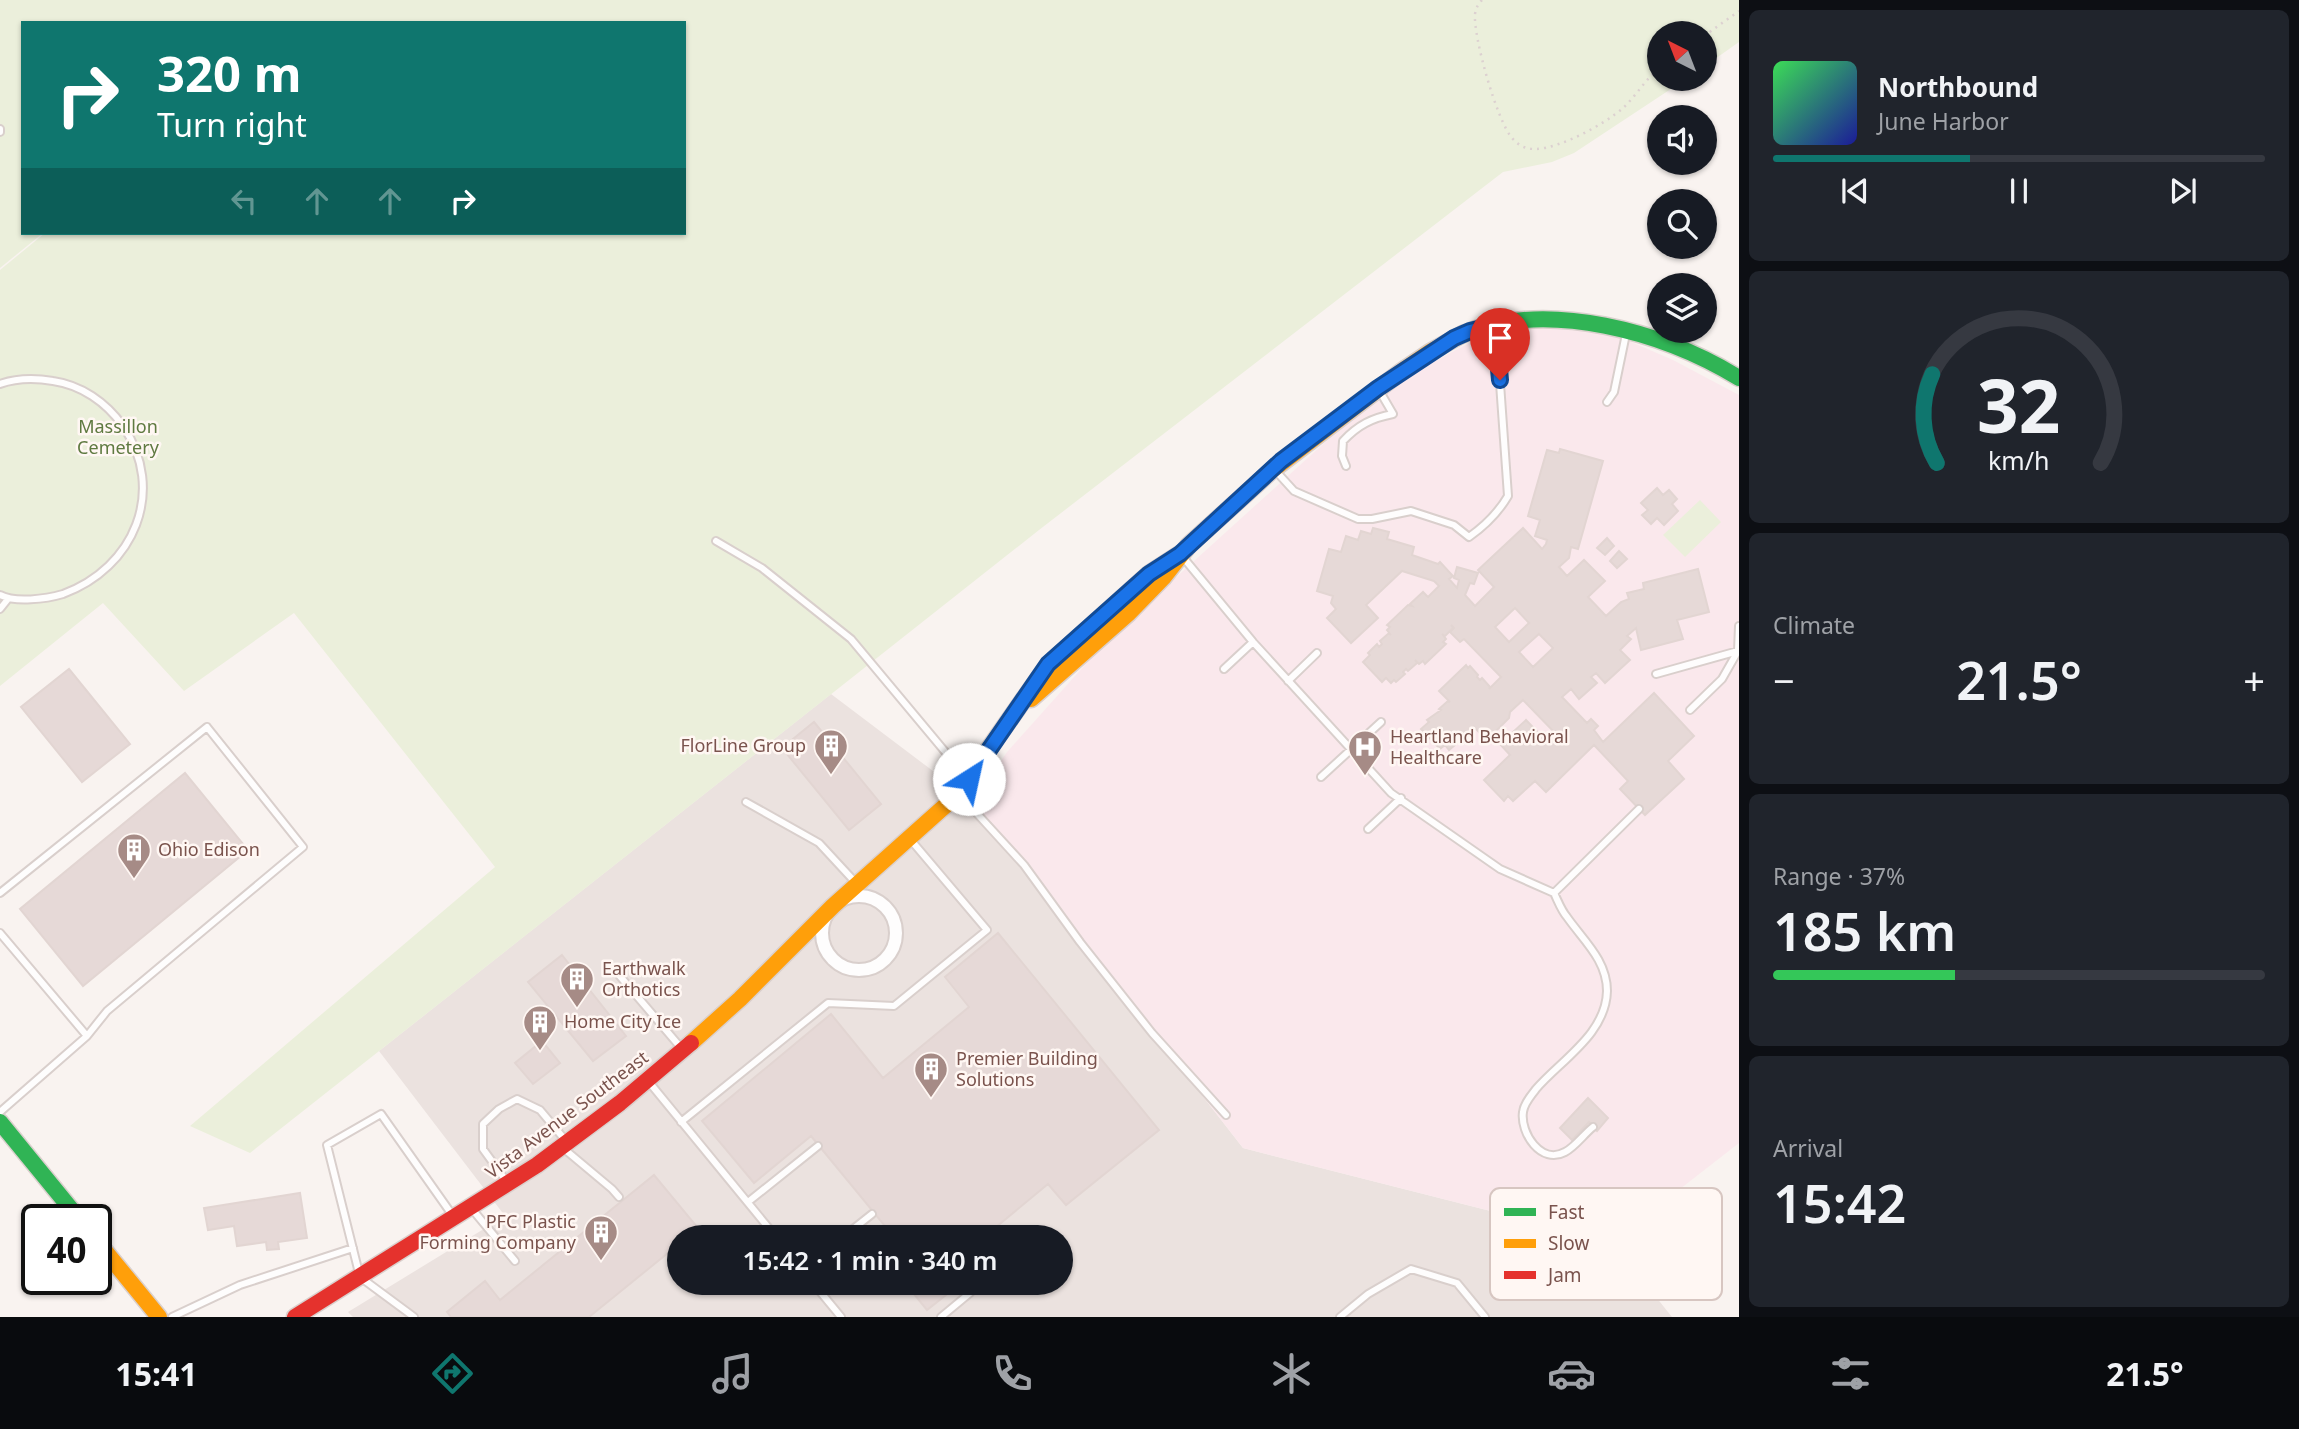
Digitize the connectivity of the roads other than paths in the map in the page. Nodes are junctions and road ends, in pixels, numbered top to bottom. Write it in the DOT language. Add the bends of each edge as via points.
graph roads {
  1 [pos="1495,325"];
  2 [pos="1626,331"];
  3 [pos="1734,374"];
  4 [pos="0,384"];
  5 [pos="1378,388"];
  6 [pos="1607,402"];
  7 [pos="1346,466"];
  8 [pos="1273,468"];
  9 [pos="716,541"];
  10 [pos="1180,554"];
  11 [pos="0,595"];
  12 [pos="8,599"];
  13 [pos="0,609"];
  14 [pos="1739,626"];
  15 [pos="1253,642"];
  16 [pos="1738,651"];
  17 [pos="1317,653"];
  18 [pos="1224,669"];
  19 [pos="1656,674"];
  20 [pos="1288,681"];
  21 [pos="1690,710"];
  22 [pos="1381,722"];
  23 [pos="1351,750"];
  24 [pos="1321,777"];
  25 [pos="969,779"];
  26 [pos="959,793"];
  27 [pos="1401,798"];
  28 [pos="746,802"];
  29 [pos="1639,809"];
  30 [pos="1368,829"];
  31 [pos="910,839"];
  32 [pos="858,884"];
  33 [pos="0,893"];
  34 [pos="1554,893"];
  35 [pos="833,906"];
  36 [pos="0,933"];
  37 [pos="613,968"];
  38 [pos="87,1036"];
  39 [pos="683,1050"];
  40 [pos="648,1081"];
  41 [pos="0,1112"];
  42 [pos="1226,1115"];
  43 [pos="0,1122"];
  44 [pos="681,1122"];
  45 [pos="1593,1127"];
  46 [pos="564,1145"];
  47 [pos="818,1146"];
  48 [pos="508,1184"];
  49 [pos="619,1197"];
  50 [pos="748,1202"];
  51 [pos="67,1204"];
  52 [pos="471,1208"];
  53 [pos="872,1214"];
  54 [pos="455,1218"];
  55 [pos="766,1225"];
  56 [pos="858,1225"];
  57 [pos="353,1248"];
  58 [pos="112,1260"];
  59 [pos="515,1261"];
  60 [pos="360,1278"];
  61 [pos="823,1295"];
  62 [pos="968,1295"];
  63 [pos="159,1317"];
  64 [pos="172,1317"];
  65 [pos="295,1317"];
  66 [pos="414,1317"];
  67 [pos="841,1317"];
  68 [pos="941,1317"];
  69 [pos="1340,1317"];
  70 [pos="1485,1317"];
  1 -- 2 [label="street, Vista Avenue Southeast" via="1572,322"];
  1 -- 5 [label="street, Vista Avenue Southeast" via="1454,338"];
  1 -- 8 [label="lane" via="1508,496 1486,525 1469,537 1454,525 1411,511 1358,519 1294,491"];
  2 -- 3 [label="street, Vista Avenue Southeast" via="1680,348"];
  2 -- 6 [label="lane" via="1614,392"];
  4 -- 12 [label="lane" via="38,379 67,383 92,395 115,414 131,438 144,494 138,522 106,570 81,587 55,596"];
  5 -- 7 [label="lane" via="1393,414 1364,422 1343,441"];
  5 -- 8 [label="street, Vista Avenue Southeast"];
  8 -- 10 [label="street, Vista Avenue Southeast"];
  9 -- 25 [label="lane" via="762,568 852,639"];
  10 -- 15 [label="lane"];
  10 -- 25 [label="street, Vista Avenue Southeast" via="1162,580 1015,713"];
  11 -- 12 [label="lane"];
  12 -- 13 [label="lane"];
  14 -- 16 [label="lane"];
  15 -- 18 [label="lane"];
  15 -- 20 [label="lane"];
  16 -- 19 [label="lane"];
  16 -- 21 [label="lane" via="1722,679"];
  17 -- 20 [label="lane"];
  20 -- 23 [label="lane"];
  22 -- 23 [label="lane"];
  23 -- 24 [label="lane"];
  23 -- 27 [label="lane"];
  25 -- 26 [label="street, Vista Avenue Southeast"];
  26 -- 31 [label="street, Vista Avenue Southeast"];
  26 -- 42 [label="lane" via="1024,865 1152,1033"];
  27 -- 30 [label="lane"];
  27 -- 34 [label="lane" via="1500,869"];
  28 -- 32 [label="lane" via="819,843"];
  29 -- 34 [label="lane"];
  31 -- 32 [label="street, Vista Avenue Southeast"];
  31 -- 44 [label="lane" via="988,930 894,1006 828,1003"];
  32 -- 35 [label="street, Vista Avenue Southeast"];
  33 -- 38 [label="lane" via="207,727 303,847 107,1011"];
  34 -- 45 [label="lane" via="1596,955 1607,990 1594,1029 1528,1099 1522,1112 1524,1126 1534,1147 1554,1154 1564,1153"];
  35 -- 35 [label="street, Vista Avenue Southeast" via="822,927 822,939 833,960 843,967 867,970 887,958 897,934 895,922 880,902 856,896"];
  35 -- 39 [label="street, Vista Avenue Southeast"];
  36 -- 38 [label="lane"];
  37 -- 39 [label="lane"];
  38 -- 41 [label="lane"];
  39 -- 40 [label="street, Vista Avenue Southeast"];
  40 -- 44 [label="lane"];
  40 -- 46 [label="street, Vista Avenue Southeast"];
  43 -- 51 [label="street"];
  44 -- 50 [label="lane"];
  46 -- 48 [label="street, Vista Avenue Southeast"];
  46 -- 48 [label="lane" via="540,1110 517,1099 499,1109 483,1124 483,1149"];
  46 -- 49 [label="lane"];
  47 -- 50 [label="lane"];
  48 -- 52 [label="street, Vista Avenue Southeast"];
  50 -- 55 [label="lane"];
  52 -- 54 [label="street, Vista Avenue Southeast"];
  52 -- 59 [label="lane"];
  53 -- 56 [label="lane"];
  54 -- 57 [label="lane" via="381,1114 327,1145"];
  54 -- 60 [label="street, Vista Avenue Southeast"];
  57 -- 60 [label="lane"];
  57 -- 64 [label="lane" via="240,1285"];
  58 -- 63 [label="street"];
  60 -- 65 [label="street, Vista Avenue Southeast"];
  60 -- 66 [label="lane"];
  61 -- 67 [label="lane"];
  62 -- 68 [label="lane"];
  69 -- 70 [label="lane" via="1411,1269 1457,1283"];
}
